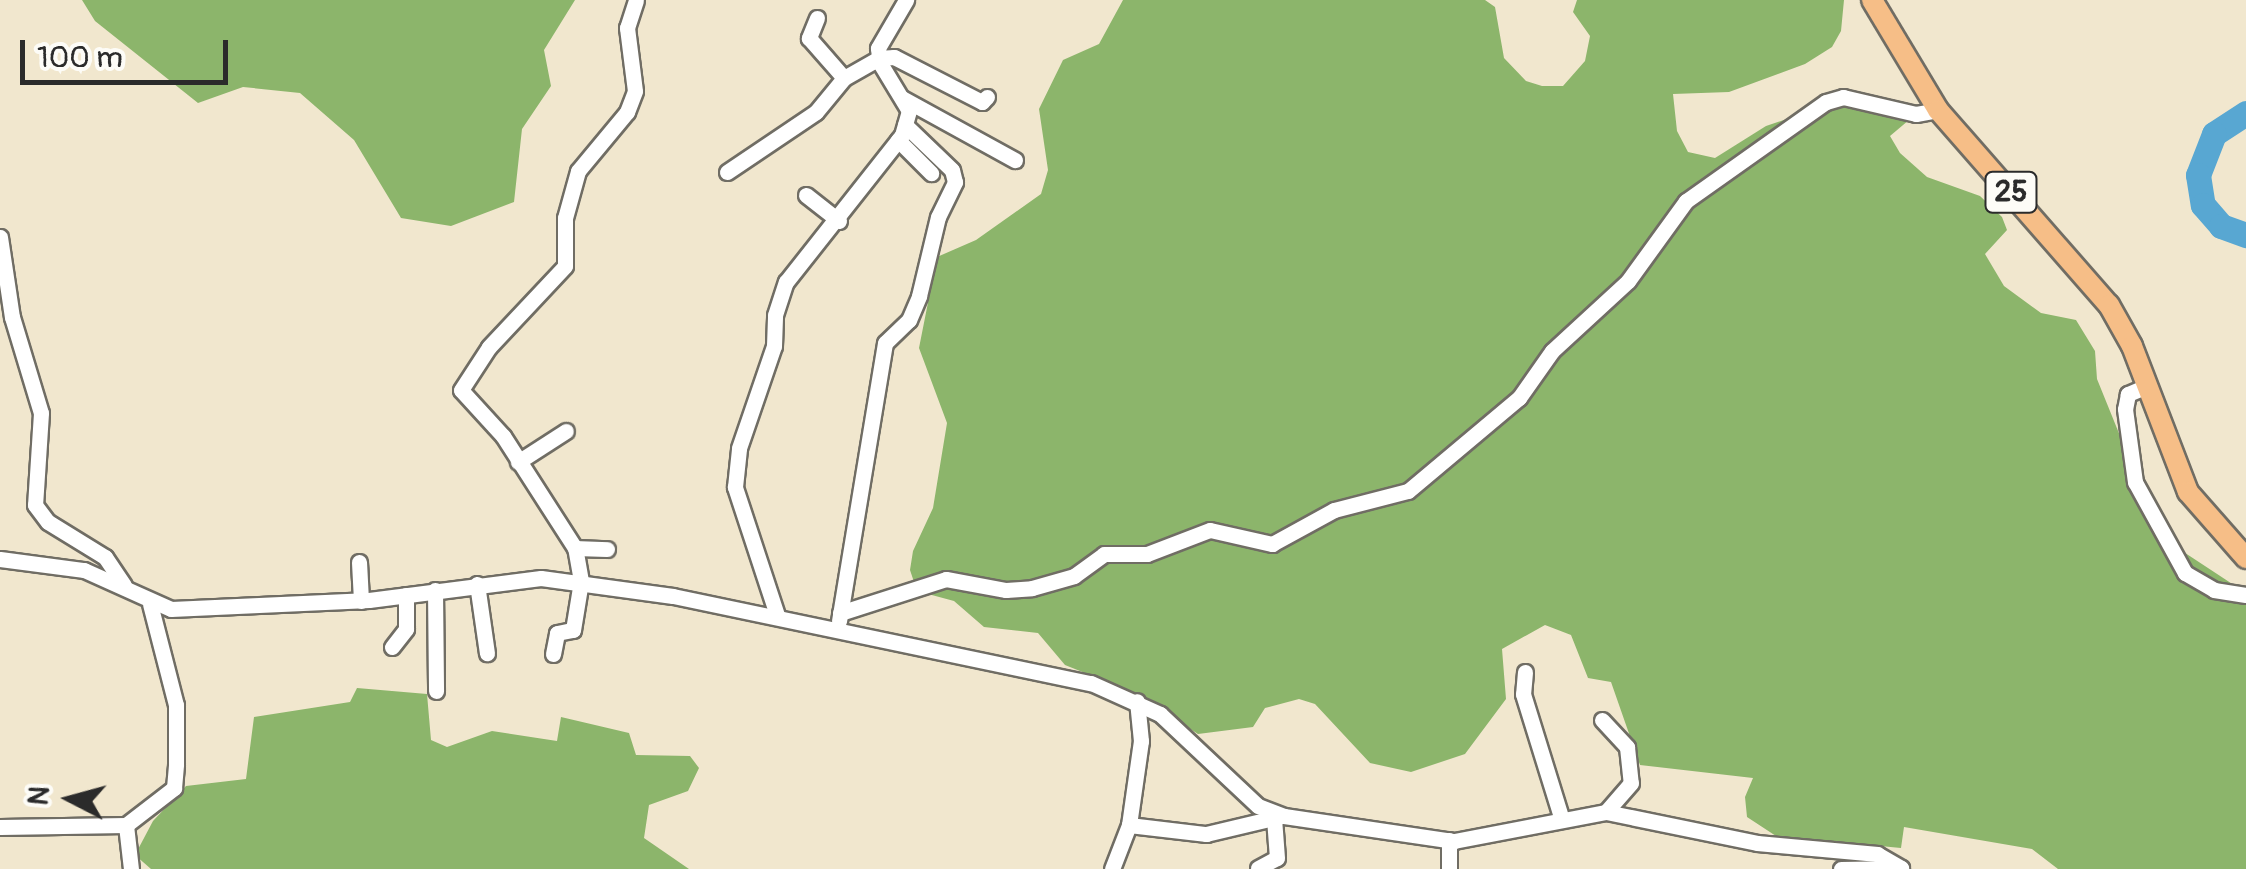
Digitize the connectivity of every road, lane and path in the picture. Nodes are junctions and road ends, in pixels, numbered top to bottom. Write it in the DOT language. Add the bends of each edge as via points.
graph roads {
  1 [pos="636,0"];
  2 [pos="906,0"];
  3 [pos="1872,0"];
  4 [pos="817,18"];
  5 [pos="879,58"];
  6 [pos="844,78"];
  7 [pos="987,97"];
  8 [pos="902,98"];
  9 [pos="1938,110"];
  10 [pos="901,133"];
  11 [pos="1016,160"];
  12 [pos="727,172"];
  13 [pos="931,174"];
  14 [pos="806,195"];
  15 [pos="839,222"];
  16 [pos="0,238"];
  17 [pos="2147,386"];
  18 [pos="566,431"];
  19 [pos="518,462"];
  20 [pos="575,548"];
  21 [pos="607,549"];
  22 [pos="2246,558"];
  23 [pos="0,559"];
  24 [pos="359,562"];
  25 [pos="580,581"];
  26 [pos="477,584"];
  27 [pos="127,589"];
  28 [pos="435,590"];
  29 [pos="406,595"];
  30 [pos="2246,595"];
  31 [pos="362,600"];
  32 [pos="150,604"];
  33 [pos="840,614"];
  34 [pos="777,615"];
  35 [pos="837,634"];
  36 [pos="392,646"];
  37 [pos="487,654"];
  38 [pos="553,654"];
  39 [pos="1525,672"];
  40 [pos="436,691"];
  41 [pos="1137,701"];
  42 [pos="1602,720"];
  43 [pos="1606,812"];
  44 [pos="1279,817"];
  45 [pos="1561,817"];
  46 [pos="126,825"];
  47 [pos="1129,825"];
  48 [pos="0,827"];
  49 [pos="1449,840"];
  50 [pos="1258,868"];
  51 [pos="131,869"];
  52 [pos="1112,869"];
  53 [pos="1448,869"];
  54 [pos="1840,869"];
  55 [pos="1902,869"];
  1 -- 19 [label="street" via="627,28 635,91 627,112 571,186 565,266 489,347 461,390"];
  2 -- 5 [label="street" via="886,28"];
  3 -- 9 [label="main road, 25"];
  4 -- 6 [label="street" via="810,38"];
  5 -- 6 [label="street"];
  5 -- 7 [label="street" via="894,57 982,102"];
  5 -- 8 [label="street"];
  6 -- 12 [label="street" via="816,112"];
  8 -- 10 [label="street"];
  8 -- 11 [label="street"];
  9 -- 17 [label="main road, 25" via="2109,305"];
  9 -- 33 [label="street" via="1916,114 1844,97 1826,102 1686,201 1628,281 1552,351 1520,398 1408,491 1334,510 1272,544 1210,530 1147,554 1104,554 1074,576 1032,588 946,579"];
  10 -- 13 [label="street"];
  10 -- 15 [label="street"];
  10 -- 33 [label="street" via="952,170 955,182 938,217 909,320 885,343"];
  14 -- 15 [label="street"];
  15 -- 34 [label="street" via="786,282 774,346 739,448 735,487"];
  16 -- 27 [label="street" via="12,317 40,413 35,505 48,522 105,557"];
  17 -- 22 [label="main road, 25" via="2188,492"];
  17 -- 30 [label="street" via="2128,394 2124,409 2135,482 2185,573 2214,590"];
  18 -- 19 [label="street"];
  19 -- 20 [label="street"];
  20 -- 21 [label="street"];
  20 -- 25 [label="street"];
  23 -- 27 [label="street" via="84,570"];
  24 -- 31 [label="street"];
  25 -- 26 [label="street"];
  25 -- 34 [label="street"];
  25 -- 38 [label="street" via="573,630 558,633"];
  26 -- 28 [label="street"];
  26 -- 37 [label="street"];
  27 -- 32 [label="street"];
  28 -- 29 [label="street"];
  28 -- 40 [label="street"];
  29 -- 31 [label="street"];
  29 -- 36 [label="street" via="406,630"];
  31 -- 32 [label="street" via="190,610"];
  32 -- 46 [label="street" via="176,706 174,788"];
  33 -- 35 [label="street"];
  34 -- 35 [label="street"];
  35 -- 41 [label="street" via="1064,674"];
  39 -- 45 [label="street" via="1523,694"];
  41 -- 44 [label="street" via="1199,745 1258,806"];
  41 -- 47 [label="street" via="1142,742"];
  42 -- 43 [label="street" via="1627,748 1631,782"];
  43 -- 45 [label="street"];
  43 -- 55 [label="street" via="1758,843 1877,854"];
  44 -- 47 [label="street" via="1206,834"];
  44 -- 49 [label="street"];
  44 -- 50 [label="street" via="1277,858"];
  45 -- 49 [label="street" via="1490,838"];
  46 -- 48 [label="street"];
  46 -- 51 [label="street"];
  47 -- 52 [label="street"];
  49 -- 53 [label="street"];
  54 -- 55 [label="street"];
}
